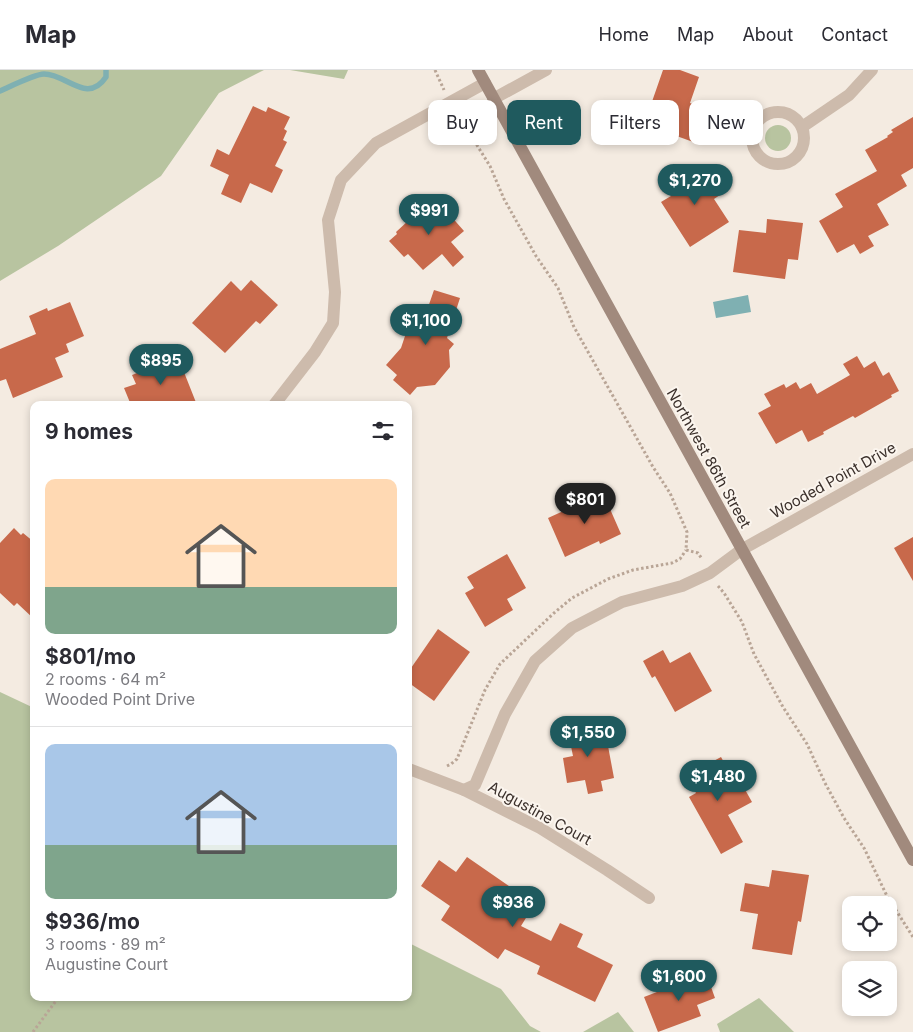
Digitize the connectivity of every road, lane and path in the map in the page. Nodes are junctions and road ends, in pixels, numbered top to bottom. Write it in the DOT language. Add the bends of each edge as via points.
graph roads {
  1 [pos="435,70"];
  2 [pos="478,70"];
  3 [pos="546,70"];
  4 [pos="872,70"];
  5 [pos="484,83"];
  6 [pos="493,98"];
  7 [pos="450,100"];
  8 [pos="452,100"];
  9 [pos="428,113"];
  10 [pos="802,126"];
  11 [pos="477,145"];
  12 [pos="277,401"];
  13 [pos="913,454"];
  14 [pos="741,550"];
  15 [pos="710,573"];
  16 [pos="412,771"];
  17 [pos="464,790"];
  18 [pos="913,860"];
  19 [pos="649,898"];
  20 [pos="913,937"];
  21 [pos="56,1001"];
  22 [pos="33,1032"];
  1 -- 7 [label="path"];
  2 -- 5 [label="main road, Northwest 86th Street"];
  3 -- 6 [label="street"];
  4 -- 10 [label="street" via="849,95"];
  5 -- 6 [label="main road, Northwest 86th Street"];
  5 -- 8 [label="street"];
  6 -- 14 [label="main road, Northwest 86th Street"];
  9 -- 12 [label="street" via="376,143 341,180 328,220 335,292 333,323"];
  10 -- 10 [label="street" via="789,114 771,112 763,116 753,131 754,149 765,160 781,164 789,161 801,150 804,142"];
  11 -- 15 [label="path" via="536,256 558,288 574,327 670,494 687,532 686,550 698,553"];
  13 -- 14 [label="street, Wooded Point Drive"];
  14 -- 15 [label="street, Wooded Point Drive"];
  14 -- 18 [label="main road, Northwest 86th Street"];
  15 -- 17 [label="street, Wooded Point Drive" via="682,586 622,602 572,628 535,661 504,714 475,785"];
  15 -- 20 [label="path" via="742,622 754,654"];
  16 -- 17 [label="street, Augustine Court"];
  17 -- 19 [label="street, Augustine Court" via="540,828"];
  21 -- 22 [label="path"];
}
